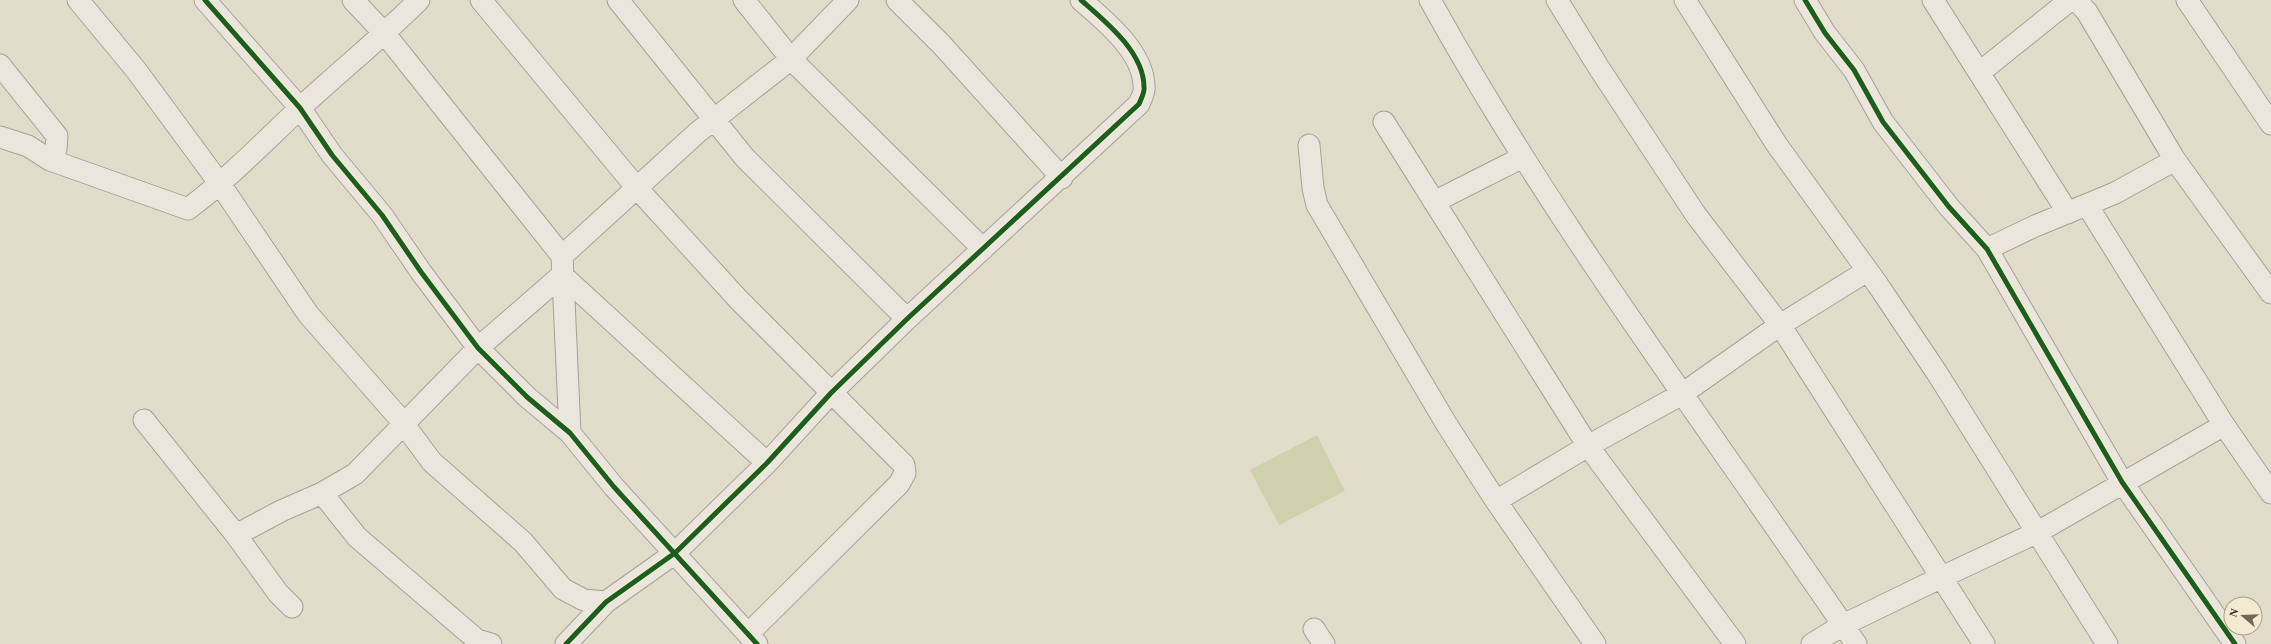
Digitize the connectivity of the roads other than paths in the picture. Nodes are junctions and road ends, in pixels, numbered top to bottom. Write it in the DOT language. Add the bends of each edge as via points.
graph roads {
  1 [pos="78,0"];
  2 [pos="205,0"];
  3 [pos="353,0"];
  4 [pos="418,0"];
  5 [pos="481,0"];
  6 [pos="618,0"];
  7 [pos="744,0"];
  8 [pos="848,0"];
  9 [pos="897,0"];
  10 [pos="1081,0"];
  11 [pos="1430,0"];
  12 [pos="1557,0"];
  13 [pos="1685,0"];
  14 [pos="1805,0"];
  15 [pos="1933,0"];
  16 [pos="2070,0"];
  17 [pos="2076,0"];
  18 [pos="2187,0"];
  19 [pos="385,34"];
  20 [pos="791,59"];
  21 [pos="0,65"];
  22 [pos="1980,73"];
  23 [pos="300,108"];
  24 [pos="714,119"];
  25 [pos="1384,122"];
  26 [pos="2271,124"];
  27 [pos="0,137"];
  28 [pos="1309,145"];
  29 [pos="1522,157"];
  30 [pos="50,160"];
  31 [pos="2175,160"];
  32 [pos="1062,178"];
  33 [pos="220,184"];
  34 [pos="636,187"];
  35 [pos="1434,202"];
  36 [pos="2087,204"];
  37 [pos="2068,213"];
  38 [pos="982,249"];
  39 [pos="1987,249"];
  40 [pos="562,265"];
  41 [pos="1868,270"];
  42 [pos="2271,293"];
  43 [pos="907,319"];
  44 [pos="1780,325"];
  45 [pos="478,348"];
  46 [pos="831,393"];
  47 [pos="1682,394"];
  48 [pos="144,420"];
  49 [pos="404,425"];
  50 [pos="2224,425"];
  51 [pos="570,433"];
  52 [pos="1588,446"];
  53 [pos="767,463"];
  54 [pos="2122,482"];
  55 [pos="322,493"];
  56 [pos="2271,493"];
  57 [pos="1496,501"];
  58 [pos="2038,532"];
  59 [pos="236,535"];
  60 [pos="675,553"];
  61 [pos="1942,577"];
  62 [pos="606,602"];
  63 [pos="292,607"];
  64 [pos="1843,626"];
  65 [pos="752,639"];
  66 [pos="491,644"];
  67 [pos="566,644"];
  68 [pos="1595,644"];
  69 [pos="1735,644"];
  70 [pos="1812,644"];
  71 [pos="1856,644"];
  72 [pos="1984,644"];
  73 [pos="2107,644"];
  74 [pos="2235,644"];
  1 -- 33 [label="street" via="136,70"];
  2 -- 23 [label="street"];
  3 -- 19 [label="street"];
  4 -- 19 [label="street"];
  5 -- 34 [label="street"];
  6 -- 24 [label="street"];
  7 -- 20 [label="street"];
  8 -- 20 [label="street"];
  9 -- 32 [label="street" via="941,44"];
  10 -- 32 [label="street" via="1129,46 1143,74 1145,88 1139,104"];
  11 -- 29 [label="street" via="1464,62"];
  12 -- 44 [label="street" via="1598,68 1696,215"];
  13 -- 41 [label="street" via="1777,145"];
  14 -- 39 [label="street" via="1825,33 1854,70 1883,122 1949,206"];
  15 -- 22 [label="street"];
  16 -- 22 [label="street"];
  17 -- 31 [label="street" via="2086,12"];
  18 -- 26 [label="street"];
  19 -- 23 [label="street"];
  19 -- 40 [label="street"];
  20 -- 24 [label="street"];
  20 -- 38 [label="street"];
  21 -- 30 [label="street" via="56,136 56,149"];
  22 -- 37 [label="street"];
  23 -- 33 [label="street"];
  23 -- 45 [label="street" via="332,155 382,216"];
  24 -- 34 [label="street"];
  24 -- 43 [label="street" via="745,158"];
  25 -- 35 [label="street"];
  27 -- 30 [label="street" via="28,146"];
  28 -- 57 [label="street" via="1317,205 1447,425"];
  29 -- 35 [label="street"];
  29 -- 47 [label="street"];
  30 -- 33 [label="street" via="188,209"];
  31 -- 36 [label="street" via="2115,193"];
  31 -- 42 [label="street"];
  32 -- 38 [label="street"];
  33 -- 49 [label="street" via="308,314"];
  34 -- 40 [label="street"];
  34 -- 46 [label="street" via="738,298"];
  35 -- 52 [label="street"];
  36 -- 37 [label="street"];
  36 -- 50 [label="street"];
  37 -- 39 [label="street"];
  38 -- 43 [label="street"];
  39 -- 54 [label="street"];
  40 -- 45 [label="street"];
  40 -- 51 [label="street"];
  40 -- 53 [label="street"];
  41 -- 44 [label="street"];
  41 -- 58 [label="street"];
  43 -- 46 [label="street"];
  44 -- 47 [label="street"];
  44 -- 61 [label="street"];
  45 -- 49 [label="street"];
  45 -- 51 [label="street" via="527,397"];
  46 -- 53 [label="street"];
  46 -- 65 [label="street" via="904,465 905,473 899,484"];
  47 -- 52 [label="street"];
  47 -- 64 [label="street"];
  48 -- 59 [label="street"];
  49 -- 55 [label="street" via="354,474"];
  49 -- 62 [label="street" via="432,462 523,542 563,590 584,600"];
  50 -- 54 [label="street"];
  50 -- 56 [label="street"];
  51 -- 60 [label="street" via="614,487"];
  52 -- 57 [label="street"];
  52 -- 69 [label="street"];
  53 -- 60 [label="street"];
  54 -- 58 [label="street"];
  54 -- 74 [label="street"];
  55 -- 59 [label="street"];
  55 -- 66 [label="street" via="357,537 477,640"];
  57 -- 68 [label="street"];
  58 -- 61 [label="street"];
  58 -- 73 [label="street"];
  59 -- 63 [label="street" via="278,593"];
  60 -- 62 [label="street"];
  60 -- 65 [label="street"];
  61 -- 64 [label="street"];
  61 -- 72 [label="street"];
  62 -- 67 [label="street"];
  64 -- 70 [label="street"];
  64 -- 71 [label="street"];
}
